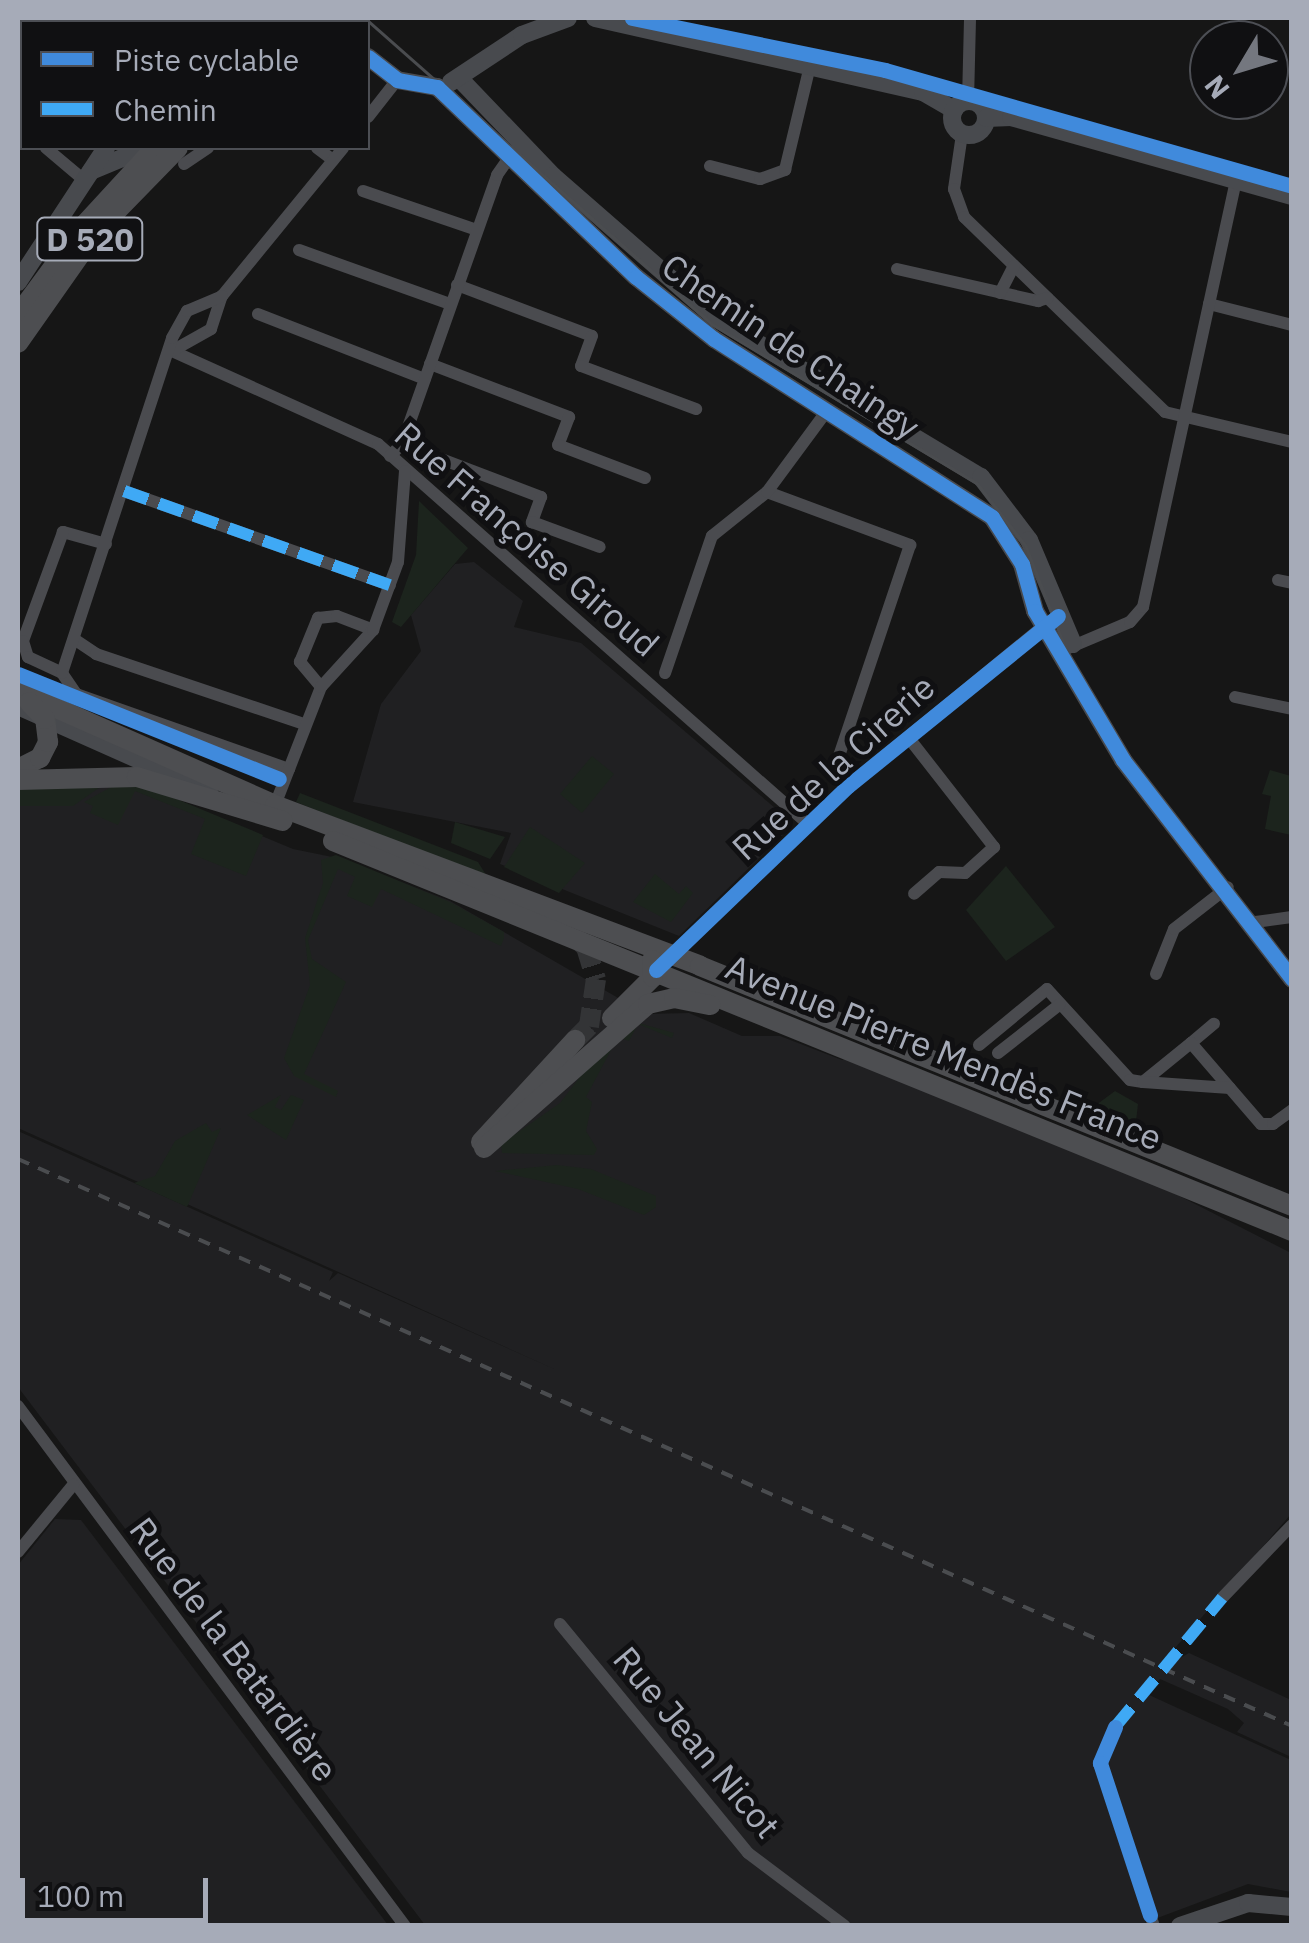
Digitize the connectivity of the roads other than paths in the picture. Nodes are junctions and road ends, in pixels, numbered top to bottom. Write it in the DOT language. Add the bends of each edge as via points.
graph roads {
  1 [pos="568,18"];
  2 [pos="595,18"];
  3 [pos="970,18"];
  4 [pos="370,59"];
  5 [pos="810,66"];
  6 [pos="459,78"];
  7 [pos="397,80"];
  8 [pos="437,87"];
  9 [pos="961,106"];
  10 [pos="370,114"];
  11 [pos="986,118"];
  12 [pos="962,134"];
  13 [pos="522,142"];
  14 [pos="49,150"];
  15 [pos="153,150"];
  16 [pos="320,150"];
  17 [pos="341,150"];
  18 [pos="109,151"];
  19 [pos="181,156"];
  20 [pos="508,158"];
  21 [pos="333,160"];
  22 [pos="710,166"];
  23 [pos="88,176"];
  24 [pos="1236,180"];
  25 [pos="363,190"];
  26 [pos="1292,196"];
  27 [pos="477,230"];
  28 [pos="298,250"];
  29 [pos="1014,266"];
  30 [pos="898,269"];
  31 [pos="18,282"];
  32 [pos="457,285"];
  33 [pos="1000,293"];
  34 [pos="222,296"];
  35 [pos="1048,298"];
  36 [pos="450,304"];
  37 [pos="1208,304"];
  38 [pos="258,314"];
  39 [pos="18,315"];
  40 [pos="1292,324"];
  41 [pos="18,343"];
  42 [pos="172,351"];
  43 [pos="430,364"];
  44 [pos="425,380"];
  45 [pos="696,409"];
  46 [pos="826,412"];
  47 [pos="1185,420"];
  48 [pos="1292,442"];
  49 [pos="402,444"];
  50 [pos="390,456"];
  51 [pos="405,471"];
  52 [pos="645,478"];
  53 [pos="124,491"];
  54 [pos="767,492"];
  55 [pos="106,544"];
  56 [pos="600,548"];
  57 [pos="390,584"];
  58 [pos="373,630"];
  59 [pos="1059,638"];
  60 [pos="74,639"];
  61 [pos="62,673"];
  62 [pos="665,673"];
  63 [pos="321,687"];
  64 [pos="18,694"];
  65 [pos="1236,697"];
  66 [pos="1292,709"];
  67 [pos="45,719"];
  68 [pos="304,724"];
  69 [pos="908,737"];
  70 [pos="18,769"];
  71 [pos="288,769"];
  72 [pos="18,780"];
  73 [pos="848,786"];
  74 [pos="274,811"];
  75 [pos="808,824"];
  76 [pos="348,832"];
  77 [pos="1225,889"];
  78 [pos="914,894"];
  79 [pos="1292,917"];
  80 [pos="548,918"];
  81 [pos="1250,921"];
  82 [pos="648,946"];
  83 [pos="673,955"];
  84 [pos="656,970"];
  85 [pos="1292,972"];
  86 [pos="1156,974"];
  87 [pos="1292,979"];
  88 [pos="1059,1005"];
  89 [pos="769,1018"];
  90 [pos="1214,1024"];
  91 [pos="575,1040"];
  92 [pos="1191,1043"];
  93 [pos="979,1044"];
  94 [pos="998,1053"];
  95 [pos="1143,1082"];
  96 [pos="1230,1088"];
  97 [pos="1292,1110"];
  98 [pos="488,1142"];
  99 [pos="1292,1206"];
  100 [pos="1292,1231"];
  101 [pos="18,1406"];
  102 [pos="73,1485"];
  103 [pos="1292,1524"];
  104 [pos="18,1552"];
  105 [pos="1222,1598"];
  106 [pos="560,1624"];
  107 [pos="1115,1727"];
  108 [pos="1282,1905"];
  109 [pos="405,1926"];
  110 [pos="844,1926"];
  111 [pos="1154,1926"];
  112 [pos="1180,1926"];
  1 -- 6 [label="street" via="522,35"];
  2 -- 5 [label="street"];
  3 -- 9 [label="street"];
  4 -- 7 [label="street"];
  5 -- 9 [label="street"];
  5 -- 22 [label="street" via="784,170 760,179"];
  6 -- 8 [label="street"];
  6 -- 13 [label="street, Chemin de Chaingy"];
  7 -- 8 [label="street"];
  7 -- 10 [label="street"];
  8 -- 20 [label="street, Chemin de Chaingy"];
  9 -- 11 [label="street"];
  9 -- 12 [label="street" via="954,126"];
  11 -- 12 [label="street" via="978,132"];
  11 -- 24 [label="street" via="1010,117"];
  12 -- 29 [label="street" via="957,207"];
  13 -- 20 [label="street"];
  13 -- 59 [label="street, Chemin de Chaingy" via="716,318 981,478 1029,540"];
  14 -- 23 [label="street"];
  15 -- 39 [label="main road, D 520" via="84,224"];
  16 -- 21 [label="street"];
  17 -- 21 [label="street"];
  18 -- 23 [label="street"];
  19 -- 41 [label="main road, D 520" via="96,232"];
  20 -- 27 [label="street"];
  20 -- 46 [label="street, Chemin de Chaingy" via="688,320"];
  21 -- 34 [label="street"];
  23 -- 31 [label="street"];
  24 -- 26 [label="street"];
  24 -- 37 [label="street, Rue de la Cirerie"];
  25 -- 27 [label="street"];
  27 -- 32 [label="street"];
  28 -- 36 [label="street"];
  29 -- 33 [label="street"];
  29 -- 35 [label="street"];
  30 -- 33 [label="street"];
  32 -- 36 [label="street"];
  32 -- 45 [label="street" via="592,336 581,366"];
  33 -- 35 [label="street"];
  34 -- 42 [label="street" via="211,329"];
  34 -- 42 [label="street" via="187,312"];
  35 -- 47 [label="street" via="1164,412"];
  36 -- 43 [label="street"];
  37 -- 40 [label="street"];
  37 -- 47 [label="street, Rue de la Cirerie"];
  38 -- 44 [label="street"];
  42 -- 50 [label="street, Rue Françoise Giroud" via="378,444"];
  42 -- 53 [label="street"];
  43 -- 44 [label="street"];
  43 -- 52 [label="street" via="569,417 558,445"];
  44 -- 49 [label="street"];
  46 -- 54 [label="street"];
  46 -- 59 [label="street, Chemin de Chaingy" via="992,517"];
  47 -- 48 [label="street"];
  47 -- 59 [label="street, Rue de la Cirerie" via="1143,607 1130,622"];
  49 -- 50 [label="street"];
  49 -- 56 [label="street" via="542,497 532,522"];
  50 -- 51 [label="street, Rue Françoise Giroud"];
  51 -- 57 [label="street"];
  51 -- 75 [label="street, Rue Françoise Giroud"];
  53 -- 55 [label="street"];
  53 -- 57 [label="street"];
  54 -- 62 [label="street" via="712,536"];
  54 -- 73 [label="street" via="910,545 836,765"];
  55 -- 60 [label="street"];
  55 -- 61 [label="street" via="63,532 23,641 28,657"];
  57 -- 58 [label="street"];
  58 -- 63 [label="street"];
  58 -- 63 [label="street" via="337,616 318,618 300,662"];
  59 -- 69 [label="street, Rue de la Cirerie"];
  59 -- 77 [label="street" via="1123,760"];
  60 -- 61 [label="street"];
  60 -- 68 [label="street" via="96,654"];
  61 -- 71 [label="street" via="76,694"];
  63 -- 68 [label="street"];
  64 -- 67 [label="main road"];
  64 -- 74 [label="main road, Avenue Pierre Mendès France"];
  65 -- 66 [label="street"];
  67 -- 70 [label="main road" via="44,749"];
  67 -- 74 [label="street, Avenue Pierre Mendès France"];
  68 -- 71 [label="street"];
  69 -- 73 [label="street, Rue de la Cirerie"];
  69 -- 78 [label="street" via="994,846 966,873 939,872"];
  71 -- 74 [label="street"];
  72 -- 74 [label="main road" via="137,776"];
  73 -- 75 [label="street, Rue de la Cirerie"];
  74 -- 76 [label="main road, Avenue Pierre Mendès France"];
  74 -- 84 [label="main road, Avenue Pierre Mendès France"];
  75 -- 83 [label="street, Rue de la Cirerie"];
  76 -- 80 [label="main road"];
  76 -- 82 [label="main road, Avenue Pierre Mendès France"];
  77 -- 81 [label="street"];
  77 -- 86 [label="street" via="1174,929"];
  79 -- 81 [label="street"];
  81 -- 85 [label="street"];
  81 -- 87 [label="street"];
  82 -- 83 [label="main road, Avenue Pierre Mendès France"];
  82 -- 84 [label="main road"];
  83 -- 84 [label="street, Rue de la Cirerie"];
  83 -- 99 [label="main road, Avenue Pierre Mendès France"];
  84 -- 89 [label="main road, Avenue Pierre Mendès France"];
  84 -- 98 [label="main road"];
  88 -- 93 [label="street" via="1047,989"];
  88 -- 94 [label="street"];
  88 -- 95 [label="street" via="1130,1080"];
  89 -- 98 [label="main road" via="748,1020 692,999 648,1004"];
  89 -- 100 [label="main road, Avenue Pierre Mendès France"];
  90 -- 92 [label="street"];
  91 -- 98 [label="main road"];
  92 -- 95 [label="street"];
  92 -- 96 [label="street"];
  95 -- 96 [label="street"];
  96 -- 97 [label="street" via="1262,1124"];
  101 -- 102 [label="street, Rue de la Batardière"];
  102 -- 104 [label="street"];
  102 -- 109 [label="street, Rue de la Batardière"];
  103 -- 105 [label="street"];
  106 -- 110 [label="street, Rue Jean Nicot" via="738,1844"];
  107 -- 111 [label="street" via="1102,1748 1102,1777"];
  108 -- 112 [label="street" via="1248,1903"];
}
